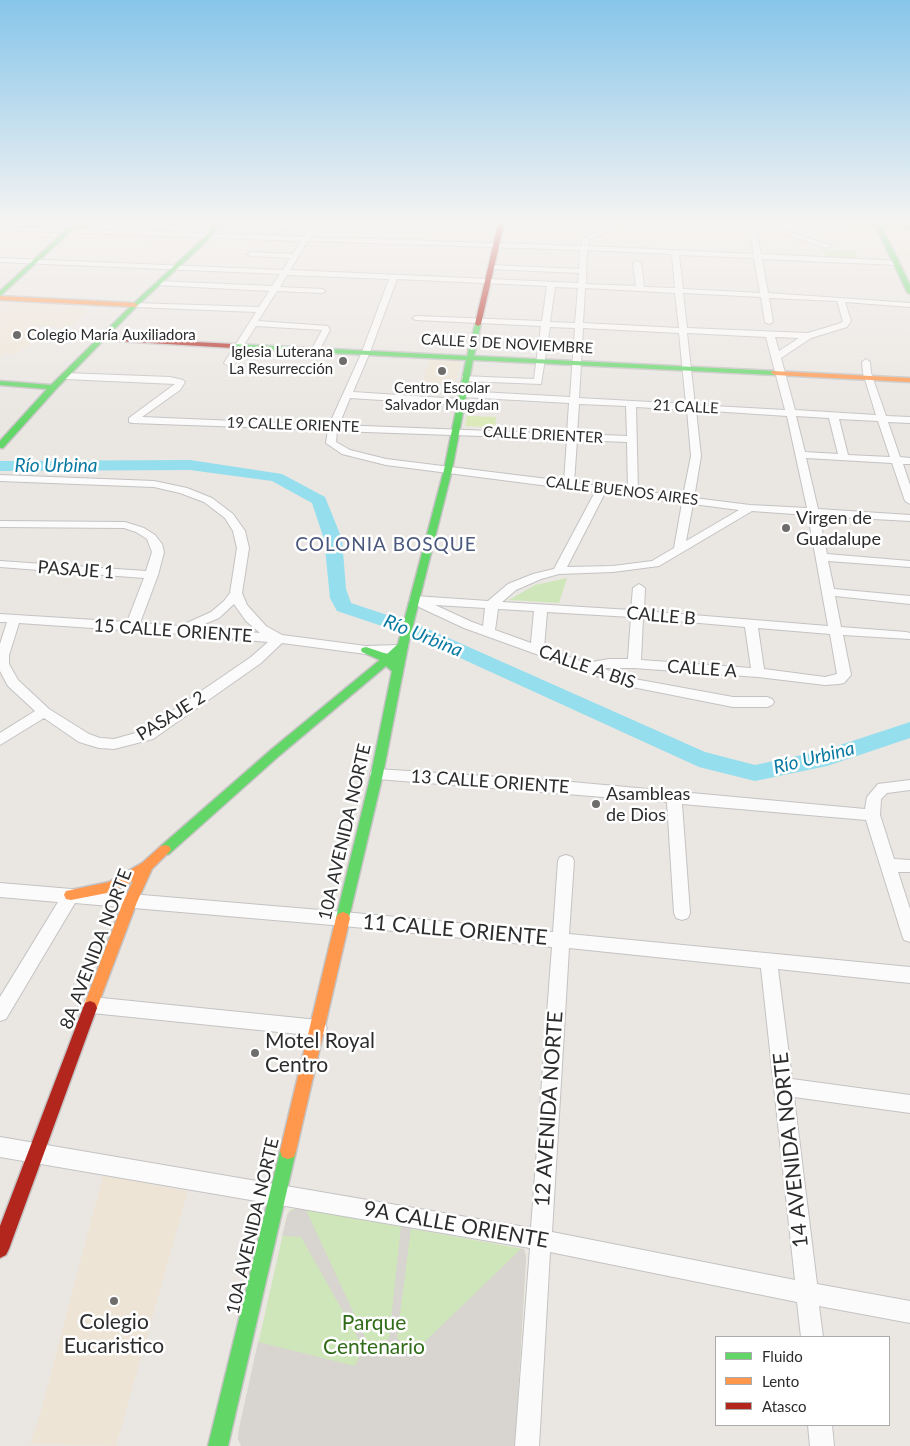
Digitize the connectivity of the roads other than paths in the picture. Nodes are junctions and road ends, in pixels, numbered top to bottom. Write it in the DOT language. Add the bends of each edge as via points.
graph roads {
  1 [pos="150,291"];
  2 [pos="272,291"];
  3 [pos="389,291"];
  4 [pos="486,291"];
  5 [pos="550,291"];
  6 [pos="582,291"];
  7 [pos="679,291"];
  8 [pos="689,291"];
  9 [pos="763,291"];
  10 [pos="764,295"];
  11 [pos="0,298"];
  12 [pos="840,299"];
  13 [pos="135,305"];
  14 [pos="910,305"];
  15 [pos="261,310"];
  16 [pos="416,318"];
  17 [pos="478,321"];
  18 [pos="769,322"];
  19 [pos="254,323"];
  20 [pos="545,324"];
  21 [pos="579,326"];
  22 [pos="684,331"];
  23 [pos="770,335"];
  24 [pos="808,336"];
  25 [pos="102,339"];
  26 [pos="240,346"];
  27 [pos="316,349"];
  28 [pos="366,352"];
  29 [pos="778,357"];
  30 [pos="470,358"];
  31 [pos="541,361"];
  32 [pos="866,362"];
  33 [pos="228,363"];
  34 [pos="577,363"];
  35 [pos="688,369"];
  36 [pos="782,374"];
  37 [pos="65,376"];
  38 [pos="465,378"];
  39 [pos="870,378"];
  40 [pos="910,380"];
  41 [pos="0,383"];
  42 [pos="53,387"];
  43 [pos="349,395"];
  44 [pos="461,398"];
  45 [pos="574,401"];
  46 [pos="631,404"];
  47 [pos="691,407"];
  48 [pos="790,413"];
  49 [pos="833,415"];
  50 [pos="883,418"];
  51 [pos="910,420"];
  52 [pos="333,427"];
  53 [pos="454,431"];
  54 [pos="572,436"];
  55 [pos="632,439"];
  56 [pos="0,446"];
  57 [pos="800,454"];
  58 [pos="844,457"];
  59 [pos="897,460"];
  60 [pos="910,461"];
  61 [pos="448,470"];
  62 [pos="0,478"];
  63 [pos="569,484"];
  64 [pos="602,489"];
  65 [pos="633,493"];
  66 [pos="688,500"];
  67 [pos="910,501"];
  68 [pos="750,508"];
  69 [pos="813,512"];
  70 [pos="910,518"];
  71 [pos="0,524"];
  72 [pos="679,550"];
  73 [pos="820,557"];
  74 [pos="0,564"];
  75 [pos="910,564"];
  76 [pos="559,571"];
  77 [pos="152,575"];
  78 [pos="639,588"];
  79 [pos="828,592"];
  80 [pos="236,593"];
  81 [pos="415,600"];
  82 [pos="910,600"];
  83 [pos="492,604"];
  84 [pos="541,607"];
  85 [pos="637,614"];
  86 [pos="0,618"];
  87 [pos="14,619"];
  88 [pos="751,624"];
  89 [pos="132,628"];
  90 [pos="181,630"];
  91 [pos="836,631"];
  92 [pos="488,632"];
  93 [pos="906,636"];
  94 [pos="279,639"];
  95 [pos="402,645"];
  96 [pos="346,648"];
  97 [pos="366,650"];
  98 [pos="537,650"];
  99 [pos="386,659"];
  100 [pos="634,664"];
  101 [pos="586,668"];
  102 [pos="758,673"];
  103 [pos="396,678"];
  104 [pos="376,682"];
  105 [pos="393,698"];
  106 [pos="768,702"];
  107 [pos="44,712"];
  108 [pos="0,740"];
  109 [pos="377,774"];
  110 [pos="910,785"];
  111 [pos="674,797"];
  112 [pos="872,815"];
  113 [pos="566,861"];
  114 [pos="889,865"];
  115 [pos="148,866"];
  116 [pos="910,866"];
  117 [pos="0,890"];
  118 [pos="71,895"];
  119 [pos="130,902"];
  120 [pos="682,913"];
  121 [pos="344,919"];
  122 [pos="910,934"];
  123 [pos="560,940"];
  124 [pos="770,962"];
  125 [pos="910,975"];
  126 [pos="92,1005"];
  127 [pos="0,1013"];
  128 [pos="318,1028"];
  129 [pos="784,1087"];
  130 [pos="910,1104"];
  131 [pos="0,1147"];
  132 [pos="37,1153"];
  133 [pos="278,1194"];
  134 [pos="541,1240"];
  135 [pos="0,1249"];
  136 [pos="807,1294"];
  137 [pos="910,1312"];
  138 [pos="812,1336"];
  139 [pos="820,1426"];
  140 [pos="218,1446"];
  141 [pos="527,1446"];
  142 [pos="822,1446"];
  1 -- 13 [label="street"];
  2 -- 15 [label="street"];
  3 -- 28 [label="street"];
  4 -- 17 [label="street, 10A AVENIDA NORTE"];
  5 -- 20 [label="street"];
  6 -- 21 [label="street"];
  7 -- 22 [label="street"];
  8 -- 10 [label="street"];
  9 -- 10 [label="street"];
  10 -- 12 [label="street"];
  10 -- 18 [label="street"];
  11 -- 13 [label="street"];
  12 -- 14 [label="street"];
  12 -- 24 [label="street" via="847,322"];
  13 -- 15 [label="street"];
  13 -- 25 [label="street"];
  15 -- 19 [label="street"];
  16 -- 17 [label="street"];
  17 -- 20 [label="street"];
  17 -- 30 [label="street, 10A AVENIDA NORTE"];
  19 -- 26 [label="street"];
  19 -- 27 [label="street" via="325,328"];
  20 -- 21 [label="street"];
  20 -- 31 [label="street"];
  21 -- 22 [label="street"];
  21 -- 34 [label="street"];
  22 -- 23 [label="street"];
  22 -- 35 [label="street"];
  23 -- 24 [label="street"];
  23 -- 29 [label="street"];
  24 -- 29 [label="street"];
  25 -- 26 [label="street, CALLE 5 DE NOVIEMBRE"];
  25 -- 37 [label="street"];
  26 -- 27 [label="street, CALLE 5 DE NOVIEMBRE"];
  26 -- 33 [label="street"];
  27 -- 28 [label="street, CALLE 5 DE NOVIEMBRE"];
  28 -- 30 [label="street, CALLE 5 DE NOVIEMBRE"];
  28 -- 43 [label="street"];
  29 -- 36 [label="street"];
  30 -- 31 [label="street, CALLE 5 DE NOVIEMBRE"];
  30 -- 38 [label="street, 10A AVENIDA NORTE"];
  31 -- 34 [label="street, CALLE 5 DE NOVIEMBRE"];
  31 -- 38 [label="street" via="538,382"];
  32 -- 39 [label="street"];
  34 -- 35 [label="street, CALLE 5 DE NOVIEMBRE"];
  34 -- 45 [label="street"];
  35 -- 36 [label="street, CALLE 5 DE NOVIEMBRE"];
  35 -- 47 [label="street"];
  36 -- 39 [label="street, CALLE 5 DE NOVIEMBRE"];
  36 -- 48 [label="street"];
  37 -- 42 [label="street"];
  37 -- 52 [label="street, 19 CALLE ORIENTE" via="180,382 177,388 132,420"];
  38 -- 44 [label="street, 10A AVENIDA NORTE"];
  39 -- 40 [label="street, CALLE 5 DE NOVIEMBRE"];
  39 -- 50 [label="street"];
  41 -- 42 [label="street"];
  42 -- 56 [label="street"];
  43 -- 44 [label="street, 21 CALLE"];
  43 -- 52 [label="street"];
  44 -- 45 [label="street, 21 CALLE"];
  44 -- 53 [label="street, 10A AVENIDA NORTE"];
  45 -- 46 [label="street, 21 CALLE"];
  45 -- 54 [label="street"];
  46 -- 47 [label="street, 21 CALLE"];
  46 -- 55 [label="street"];
  47 -- 48 [label="street, 21 CALLE"];
  47 -- 66 [label="street" via="696,456"];
  48 -- 49 [label="street, 21 CALLE"];
  48 -- 57 [label="street"];
  49 -- 50 [label="street, 21 CALLE"];
  49 -- 58 [label="street"];
  50 -- 51 [label="street, 21 CALLE"];
  50 -- 59 [label="street"];
  52 -- 53 [label="street, 19 CALLE ORIENTE"];
  52 -- 61 [label="street, CALLE BUENOS AIRES" via="330,440 337,447 363,458"];
  53 -- 54 [label="street, CALLE DRIENTER"];
  53 -- 61 [label="street, 10A AVENIDA NORTE"];
  54 -- 55 [label="street, CALLE DRIENTER"];
  54 -- 63 [label="street"];
  55 -- 65 [label="street"];
  57 -- 58 [label="street"];
  57 -- 69 [label="street"];
  58 -- 59 [label="street"];
  59 -- 60 [label="street"];
  59 -- 67 [label="street"];
  61 -- 63 [label="street, CALLE BUENOS AIRES"];
  61 -- 81 [label="street, 10A AVENIDA NORTE"];
  62 -- 80 [label="street" via="154,484 208,500 229,516 240,531 244,548"];
  63 -- 64 [label="street, CALLE BUENOS AIRES"];
  64 -- 65 [label="street, CALLE BUENOS AIRES"];
  64 -- 76 [label="street"];
  65 -- 66 [label="street, CALLE BUENOS AIRES"];
  66 -- 68 [label="street, CALLE BUENOS AIRES"];
  66 -- 72 [label="street"];
  68 -- 69 [label="street, CALLE BUENOS AIRES"];
  68 -- 72 [label="street"];
  69 -- 70 [label="street, CALLE BUENOS AIRES"];
  69 -- 73 [label="street"];
  71 -- 77 [label="street" via="126,525 140,530 156,544 158,552"];
  72 -- 76 [label="street" via="655,564"];
  73 -- 75 [label="street"];
  73 -- 79 [label="street"];
  74 -- 77 [label="street, PASAJE 1"];
  76 -- 83 [label="street" via="512,587"];
  77 -- 89 [label="street"];
  78 -- 85 [label="street"];
  79 -- 82 [label="street"];
  79 -- 91 [label="street"];
  80 -- 90 [label="street" via="215,614"];
  80 -- 94 [label="street" via="250,618"];
  81 -- 83 [label="street, CALLE B"];
  81 -- 92 [label="street, CALLE A BIS"];
  81 -- 95 [label="street, 10A AVENIDA NORTE"];
  83 -- 84 [label="street, CALLE B"];
  83 -- 92 [label="street"];
  84 -- 85 [label="street, CALLE B"];
  84 -- 98 [label="street"];
  85 -- 88 [label="street, CALLE B"];
  85 -- 100 [label="street"];
  86 -- 87 [label="street, 15 CALLE ORIENTE"];
  87 -- 89 [label="street, 15 CALLE ORIENTE"];
  87 -- 107 [label="street, PASAJE 2" via="3,664 13,683"];
  88 -- 91 [label="street, CALLE B"];
  88 -- 102 [label="street"];
  89 -- 90 [label="street, 15 CALLE ORIENTE"];
  90 -- 94 [label="street, 15 CALLE ORIENTE"];
  91 -- 93 [label="street, CALLE B"];
  91 -- 102 [label="street, CALLE A" via="844,675 839,680"];
  92 -- 98 [label="street, CALLE A BIS"];
  94 -- 96 [label="street, 15 CALLE ORIENTE"];
  94 -- 107 [label="street, PASAJE 2" via="256,660 148,735 130,741 107,743 84,738"];
  95 -- 97 [label="street, 15 CALLE ORIENTE"];
  95 -- 99 [label="street, 8A AVENIDA NORTE"];
  95 -- 103 [label="street, 10A AVENIDA NORTE"];
  96 -- 97 [label="street, 15 CALLE ORIENTE"];
  96 -- 104 [label="street, 15 CALLE ORIENTE" via="367,657"];
  97 -- 99 [label="street"];
  98 -- 101 [label="street, CALLE A BIS"];
  99 -- 103 [label="street" via="394,668"];
  99 -- 104 [label="street, 8A AVENIDA NORTE"];
  100 -- 101 [label="street, CALLE A" via="609,663"];
  100 -- 102 [label="street, CALLE A"];
  101 -- 106 [label="street, CALLE A BIS" via="652,688 733,702"];
  103 -- 105 [label="street, 10A AVENIDA NORTE"];
  104 -- 105 [label="street"];
  104 -- 115 [label="street, 8A AVENIDA NORTE" via="357,685"];
  105 -- 109 [label="street, 10A AVENIDA NORTE"];
  107 -- 108 [label="street"];
  109 -- 111 [label="street, 13 CALLE ORIENTE"];
  109 -- 121 [label="street, 10A AVENIDA NORTE"];
  110 -- 112 [label="street" via="883,788 874,797"];
  111 -- 112 [label="street, 13 CALLE ORIENTE"];
  111 -- 120 [label="street"];
  112 -- 114 [label="street"];
  113 -- 123 [label="street, 12 AVENIDA NORTE"];
  114 -- 116 [label="street"];
  114 -- 122 [label="street"];
  115 -- 118 [label="street" via="112,886"];
  115 -- 119 [label="street, 8A AVENIDA NORTE"];
  117 -- 118 [label="street, 11 CALLE ORIENTE"];
  118 -- 119 [label="street, 11 CALLE ORIENTE"];
  118 -- 127 [label="street"];
  119 -- 121 [label="street, 11 CALLE ORIENTE"];
  119 -- 126 [label="street, 8A AVENIDA NORTE"];
  121 -- 123 [label="street, 11 CALLE ORIENTE"];
  121 -- 128 [label="street, 10A AVENIDA NORTE"];
  123 -- 124 [label="street, 11 CALLE ORIENTE"];
  123 -- 134 [label="street, 12 AVENIDA NORTE"];
  124 -- 125 [label="street, 11 CALLE ORIENTE"];
  124 -- 129 [label="street, 14 AVENIDA NORTE"];
  126 -- 128 [label="street"];
  126 -- 132 [label="street, 8A AVENIDA NORTE"];
  128 -- 133 [label="street, 10A AVENIDA NORTE"];
  129 -- 130 [label="street"];
  129 -- 136 [label="street, 14 AVENIDA NORTE"];
  131 -- 132 [label="street, 9A CALLE ORIENTE"];
  132 -- 133 [label="street, 9A CALLE ORIENTE"];
  132 -- 135 [label="street, 8A AVENIDA NORTE"];
  133 -- 134 [label="street, 9A CALLE ORIENTE"];
  133 -- 140 [label="street, 10A AVENIDA NORTE"];
  134 -- 136 [label="street, 9A CALLE ORIENTE"];
  134 -- 141 [label="street, 12 AVENIDA NORTE"];
  136 -- 137 [label="street, 9A CALLE ORIENTE"];
  136 -- 138 [label="street, 14 AVENIDA NORTE"];
  139 -- 142 [label="street"];
}
